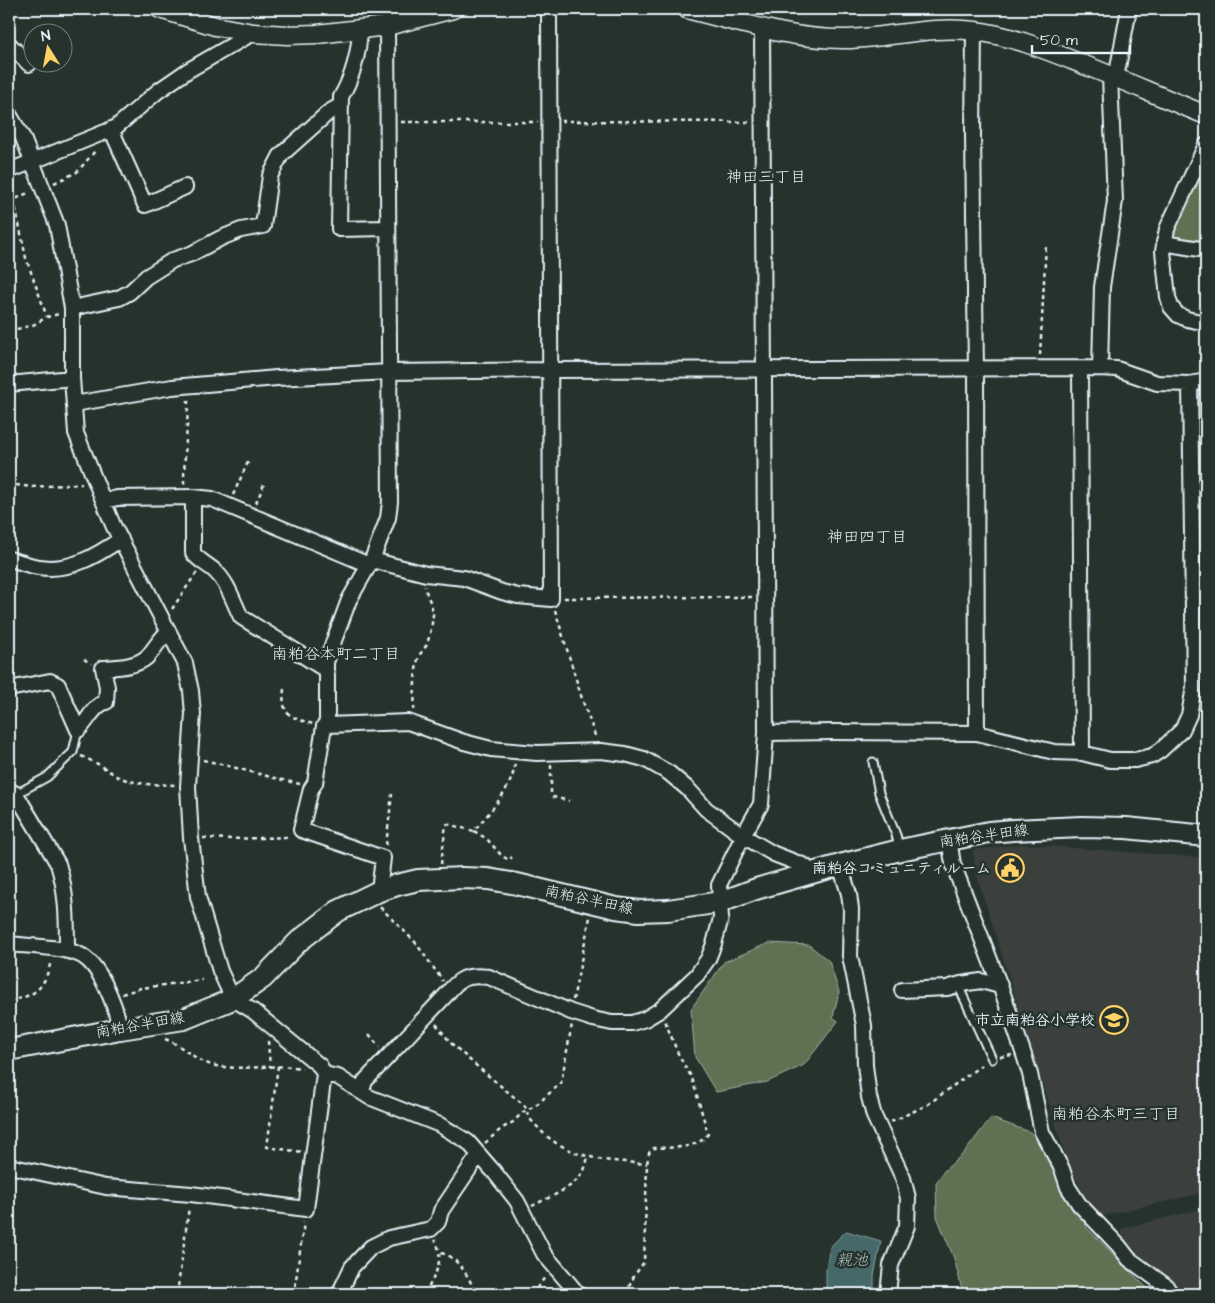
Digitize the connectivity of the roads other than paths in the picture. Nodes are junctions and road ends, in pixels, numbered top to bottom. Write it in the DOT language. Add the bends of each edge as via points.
graph roads {
  1 [pos="397,9"];
  2 [pos="453,9"];
  3 [pos="549,9"];
  4 [pos="687,9"];
  5 [pos="1129,9"];
  6 [pos="165,10"];
  7 [pos="387,26"];
  8 [pos="762,27"];
  9 [pos="360,29"];
  10 [pos="974,31"];
  11 [pos="254,33"];
  12 [pos="9,44"];
  13 [pos="22,57"];
  14 [pos="1113,77"];
  15 [pos="341,105"];
  16 [pos="9,114"];
  17 [pos="1206,115"];
  18 [pos="111,129"];
  19 [pos="1206,145"];
  20 [pos="33,161"];
  21 [pos="9,171"];
  22 [pos="185,187"];
  23 [pos="387,228"];
  24 [pos="1164,242"];
  25 [pos="1206,250"];
  26 [pos="73,311"];
  27 [pos="1206,322"];
  28 [pos="1100,368"];
  29 [pos="1080,369"];
  30 [pos="551,370"];
  31 [pos="763,370"];
  32 [pos="976,370"];
  33 [pos="389,372"];
  34 [pos="72,378"];
  35 [pos="1206,381"];
  36 [pos="9,384"];
  37 [pos="1190,384"];
  38 [pos="74,404"];
  39 [pos="190,497"];
  40 [pos="105,501"];
  41 [pos="121,539"];
  42 [pos="9,559"];
  43 [pos="370,563"];
  44 [pos="165,627"];
  45 [pos="326,670"];
  46 [pos="9,689"];
  47 [pos="325,726"];
  48 [pos="78,730"];
  49 [pos="766,733"];
  50 [pos="977,734"];
  51 [pos="1082,753"];
  52 [pos="873,762"];
  53 [pos="12,792"];
  54 [pos="743,836"];
  55 [pos="1206,836"];
  56 [pos="949,839"];
  57 [pos="900,850"];
  58 [pos="840,865"];
  59 [pos="810,874"];
  60 [pos="375,893"];
  61 [pos="721,902"];
  62 [pos="9,944"];
  63 [pos="60,950"];
  64 [pos="958,984"];
  65 [pos="1000,986"];
  66 [pos="902,990"];
  67 [pos="233,999"];
  68 [pos="120,1029"];
  69 [pos="9,1050"];
  70 [pos="992,1059"];
  71 [pos="324,1073"];
  72 [pos="362,1091"];
  73 [pos="476,1154"];
  74 [pos="9,1166"];
  75 [pos="339,1294"];
  76 [pos="578,1294"];
  77 [pos="888,1294"];
  78 [pos="1170,1294"];
  1 -- 7 [label="street"];
  2 -- 7 [label="street"];
  3 -- 30 [label="street"];
  4 -- 8 [label="street"];
  5 -- 14 [label="street"];
  6 -- 11 [label="street" via="215,26"];
  7 -- 9 [label="street"];
  7 -- 23 [label="street"];
  8 -- 10 [label="street" via="831,38"];
  8 -- 31 [label="street"];
  9 -- 11 [label="street" via="317,34"];
  9 -- 15 [label="street" via="359,48"];
  10 -- 14 [label="street" via="1019,41"];
  10 -- 32 [label="street"];
  11 -- 18 [label="street" via="187,71"];
  12 -- 13 [label="street"];
  14 -- 17 [label="street"];
  14 -- 28 [label="street" via="1114,201 1102,287"];
  15 -- 23 [label="street" via="339,229"];
  15 -- 26 [label="street" via="281,156 270,176 262,226 241,230 173,260 119,298"];
  16 -- 20 [label="street"];
  18 -- 20 [label="street"];
  18 -- 22 [label="street" via="145,205"];
  19 -- 24 [label="street"];
  20 -- 21 [label="street"];
  20 -- 26 [label="street" via="57,225"];
  23 -- 33 [label="street"];
  24 -- 25 [label="street"];
  24 -- 27 [label="street" via="1171,307 1187,319"];
  26 -- 34 [label="street"];
  28 -- 29 [label="street"];
  28 -- 37 [label="street" via="1117,369 1157,383"];
  29 -- 32 [label="street"];
  29 -- 51 [label="street"];
  30 -- 31 [label="street"];
  30 -- 33 [label="street"];
  30 -- 43 [label="street" via="551,599 518,596 464,578"];
  31 -- 32 [label="street"];
  31 -- 49 [label="street"];
  32 -- 50 [label="street"];
  33 -- 38 [label="street" via="188,386"];
  33 -- 43 [label="street" via="390,502 386,525"];
  34 -- 36 [label="street"];
  34 -- 38 [label="street"];
  35 -- 37 [label="street"];
  37 -- 51 [label="street" via="1194,687 1189,715 1176,738 1152,756 1117,761"];
  38 -- 40 [label="street" via="76,433"];
  39 -- 40 [label="street"];
  39 -- 43 [label="street" via="212,498 254,518"];
  39 -- 45 [label="street" via="192,553 221,578 241,617"];
  40 -- 41 [label="street"];
  41 -- 42 [label="street" via="82,563 56,568"];
  41 -- 44 [label="street"];
  43 -- 45 [label="street" via="349,600"];
  44 -- 48 [label="street" via="146,658 103,668 106,702 101,703"];
  44 -- 67 [label="street" via="185,663 191,690 193,714 188,786 198,897 220,970"];
  45 -- 47 [label="street"];
  46 -- 48 [label="street" via="50,681 58,684"];
  47 -- 54 [label="street" via="408,722 491,749 551,753 601,751 644,759 669,773 706,809"];
  47 -- 60 [label="street" via="315,782 301,830 383,858"];
  48 -- 53 [label="lane" via="72,752 47,777"];
  49 -- 50 [label="street"];
  49 -- 54 [label="street" via="762,804"];
  50 -- 51 [label="street" via="1054,752"];
  52 -- 57 [label="lane" via="879,792"];
  53 -- 63 [label="street" via="58,864 67,916"];
  54 -- 59 [label="street" via="774,854 805,866"];
  54 -- 61 [label="street" via="719,885"];
  55 -- 56 [label="main road, 南粕谷半田線" via="1126,828 1054,827"];
  56 -- 57 [label="main road, 南粕谷半田線"];
  56 -- 65 [label="street" via="954,864"];
  57 -- 58 [label="main road, 南粕谷半田線"];
  58 -- 59 [label="main road, 南粕谷半田線"];
  58 -- 77 [label="street" via="850,894 850,956 864,1025 869,1097 878,1126 903,1178 908,1198 907,1226 891,1265"];
  59 -- 61 [label="main road, 南粕谷半田線" via="756,888"];
  60 -- 61 [label="main road, 南粕谷半田線" via="418,880 488,879 592,904 639,911"];
  60 -- 67 [label="main road, 南粕谷半田線" via="338,911 298,941 263,978"];
  61 -- 72 [label="street" via="721,918 708,959 697,975 660,1010 645,1019 632,1023 594,1019 489,977 468,976 456,983 387,1057 365,1081"];
  62 -- 63 [label="street"];
  63 -- 68 [label="street" via="79,954 89,961 111,998"];
  64 -- 65 [label="street" via="981,981"];
  64 -- 66 [label="street" via="947,988"];
  64 -- 70 [label="lane"];
  65 -- 78 [label="street" via="1030,1074 1042,1132 1068,1187 1079,1204 1129,1259 1166,1286"];
  67 -- 68 [label="main road, 南粕谷半田線" via="184,1019"];
  67 -- 71 [label="street" via="253,1011 320,1066"];
  68 -- 69 [label="main road, 南粕谷半田線"];
  71 -- 72 [label="street"];
  71 -- 74 [label="street" via="306,1209 106,1187"];
  72 -- 73 [label="street" via="369,1097 440,1125 468,1142"];
  73 -- 75 [label="street" via="441,1211 438,1222 431,1229 389,1238 371,1247 352,1267"];
  73 -- 76 [label="street" via="517,1201 544,1254"];
}
